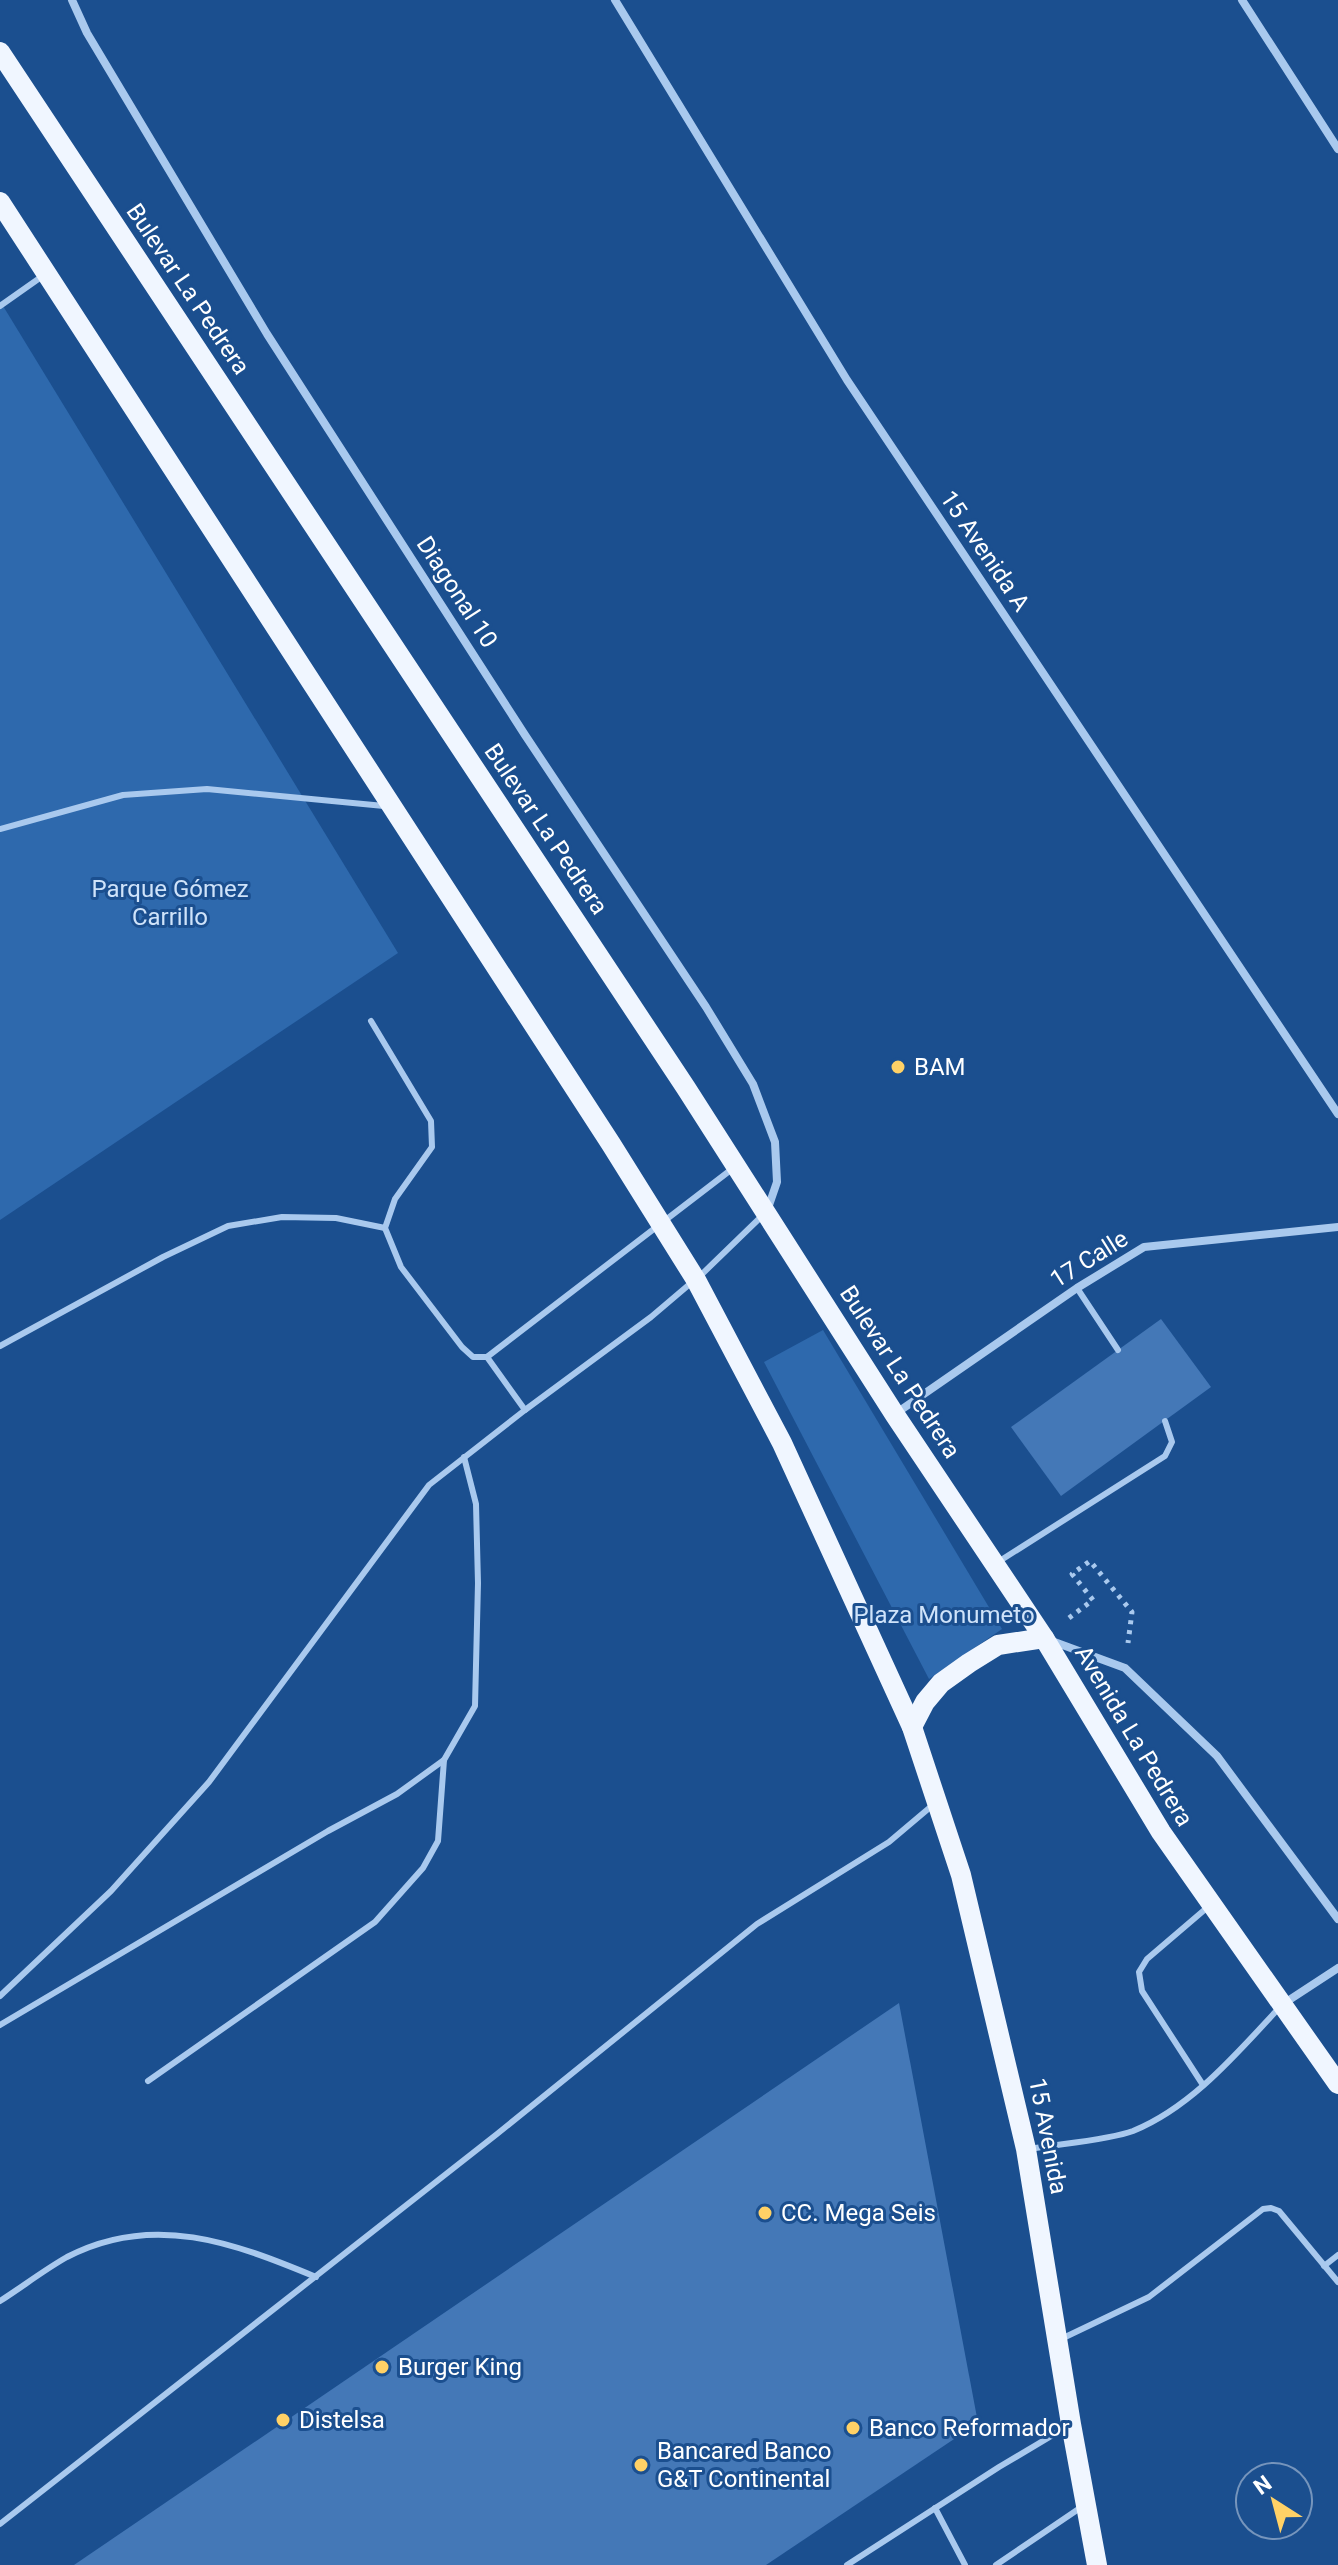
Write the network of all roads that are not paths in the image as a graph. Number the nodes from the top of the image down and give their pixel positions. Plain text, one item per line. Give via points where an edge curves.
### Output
1 (72, 0) edge
2 (615, 0) edge
3 (1242, 0) edge
4 (0, 52) edge
5 (1338, 149) edge
6 (0, 202) edge
7 (47, 273) junction
8 (0, 306) edge
9 (392, 806) junction
10 (0, 829) edge
11 (371, 1021) dead end
12 (1338, 1114) edge
13 (736, 1165) junction
14 (766, 1212) junction
15 (659, 1224) junction
16 (1338, 1227) edge
17 (385, 1228) junction
18 (696, 1280) junction
19 (1077, 1288) junction
20 (0, 1346) edge
21 (1118, 1350) dead end
22 (487, 1357) junction
23 (525, 1410) junction
24 (895, 1415) junction
25 (1165, 1421) dead end
26 (464, 1457) junction
27 (995, 1564) junction
28 (1044, 1638) junction
29 (912, 1727) junction
30 (444, 1760) junction
31 (936, 1802) junction
32 (1211, 1904) junction
33 (1338, 1919) edge
34 (1338, 1968) edge
35 (0, 1996) edge
36 (1283, 2005) junction
37 (0, 2025) edge
38 (148, 2081) dead end
39 (1338, 2084) edge
40 (1203, 2085) junction
41 (1026, 2149) junction
42 (1338, 2255) edge
43 (1324, 2266) junction
44 (316, 2277) junction
45 (1338, 2282) edge
46 (0, 2301) edge
47 (1057, 2340) junction
48 (1071, 2424) junction
49 (1086, 2504) junction
50 (935, 2508) junction
51 (0, 2524) edge
52 (847, 2565) edge
53 (965, 2565) edge
54 (996, 2565) edge
55 (1097, 2565) edge

1 - 14 street, Diagonal 10 via 267,334 753,1084 775,1142 777,1182
2 - 12 street, 15 Avenida A via 847,380
3 - 5 street
4 - 13 main road, Bulevar La Pedrera
6 - 7 main road
7 - 8 lane
7 - 9 main road
9 - 10 lane via 207,789 123,795
9 - 15 main road
11 - 17 lane via 431,1121 432,1147 395,1199
13 - 14 main road, Bulevar La Pedrera
13 - 15 lane
14 - 18 lane
14 - 24 main road, Bulevar La Pedrera
15 - 18 main road
15 - 22 lane
16 - 19 street, 17 Calle via 1144,1247
17 - 20 lane via 336,1218 282,1217 228,1226
17 - 22 lane via 401,1267 462,1347 473,1357
18 - 23 lane
18 - 29 main road via 782,1443
19 - 21 lane
19 - 24 street, 17 Calle
22 - 23 lane
23 - 26 lane
24 - 27 main road, Bulevar La Pedrera
25 - 27 lane via 1172,1442 1165,1456
26 - 30 lane via 476,1504 475,1706
26 - 35 lane via 429,1485 209,1782 111,1891
27 - 28 main road, Bulevar La Pedrera
28 - 29 main road via 998,1645 969,1663 941,1683
28 - 32 main road, Avenida La Pedrera via 1161,1832
28 - 33 street, Avenida La Pedrera via 1125,1668 1217,1756
29 - 31 main road, 15 Avenida
30 - 37 lane via 397,1794
30 - 38 lane via 438,1841 423,1868 375,1922
31 - 41 main road, 15 Avenida via 961,1875
31 - 44 lane via 889,1842 757,1924
32 - 36 main road, Avenida La Pedrera
32 - 40 lane via 1139,1972 1142,1991
34 - 36 street
36 - 39 main road, Avenida La Pedrera
36 - 40 lane
40 - 41 lane via 1132,2132
41 - 47 main road, 15 Avenida
42 - 43 lane
43 - 45 lane
43 - 47 lane via 1279,2211 1263,2209 1149,2297
44 - 46 lane via 249,2249 198,2237 152,2234 68,2257
44 - 51 lane
47 - 48 main road, 15 Avenida
48 - 49 main road, 15 Avenida
48 - 50 lane
49 - 54 lane
49 - 55 main road, 15 Avenida
50 - 52 lane
50 - 53 lane

